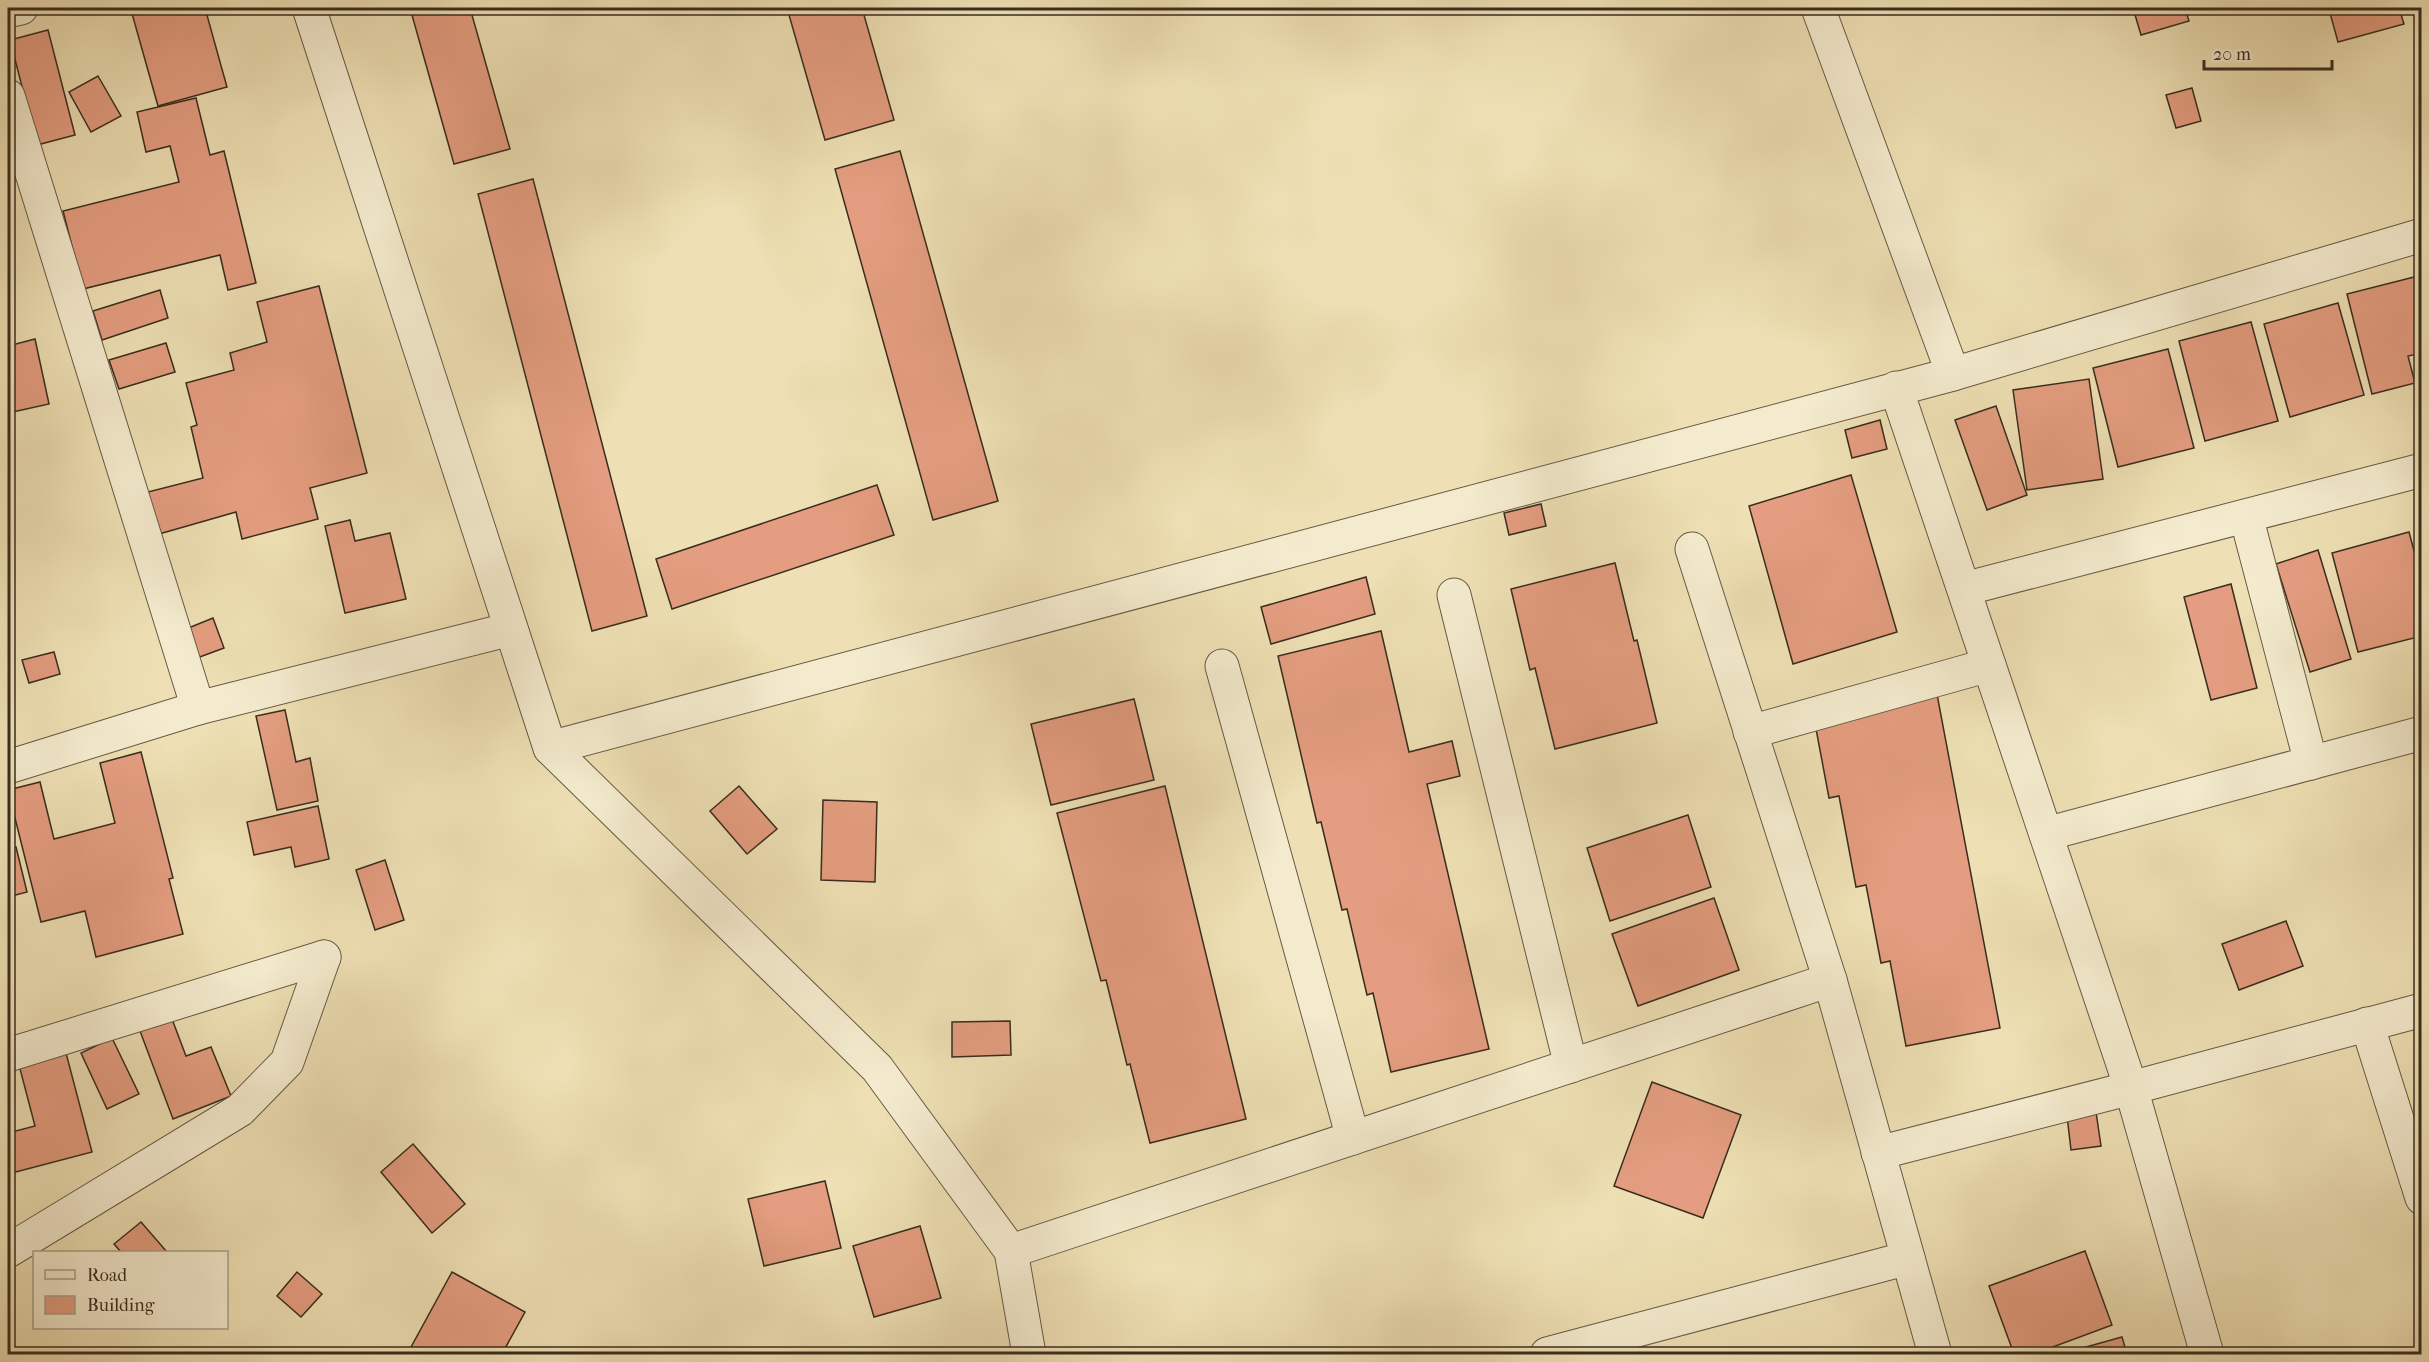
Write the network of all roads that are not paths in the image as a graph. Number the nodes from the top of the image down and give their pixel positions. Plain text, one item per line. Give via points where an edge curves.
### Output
1 (21, 8) edge
2 (309, 8) edge
3 (1818, 8) edge
4 (8, 11) edge
5 (8, 96) edge
6 (2421, 235) edge
7 (1953, 374) junction
8 (1896, 388) junction
9 (2421, 470) edge
10 (2246, 516) junction
11 (1692, 549) dead end
12 (1964, 589) junction
13 (1454, 595) dead end
14 (511, 629) junction
15 (1989, 665) junction
16 (1222, 666) dead end
17 (198, 708) junction
18 (1750, 732) junction
19 (2421, 733) edge
20 (550, 748) junction
21 (2311, 763) junction
22 (8, 767) edge
23 (2046, 834) junction
24 (1830, 980) junction
25 (2421, 1010) edge
26 (2367, 1024) junction
27 (8, 1055) edge
28 (1571, 1066) junction
29 (2131, 1088) junction
30 (1353, 1138) junction
31 (1878, 1153) junction
32 (2421, 1198) edge
33 (8, 1251) edge
34 (1011, 1251) junction
35 (1908, 1258) junction
36 (1029, 1354) edge
37 (1547, 1354) edge
38 (1935, 1354) edge
39 (2206, 1354) edge

1 - 4 street
2 - 14 street
3 - 7 street
5 - 17 street
6 - 7 street
7 - 8 street
8 - 12 street
8 - 20 street
9 - 10 street
10 - 12 street
10 - 21 street
11 - 18 street
12 - 15 street
13 - 28 street
14 - 17 street
14 - 20 street
15 - 18 street
15 - 23 street
16 - 30 street
17 - 22 street
18 - 24 street
19 - 21 street
20 - 34 street via 877,1068
21 - 23 street
23 - 29 street
24 - 28 street
24 - 31 street
25 - 26 street
26 - 29 street
26 - 32 street
27 - 33 street via 324,957 287,1062 240,1110
28 - 30 street
29 - 31 street
29 - 39 street
30 - 34 street
31 - 35 street
34 - 36 street
35 - 37 street
35 - 38 street

